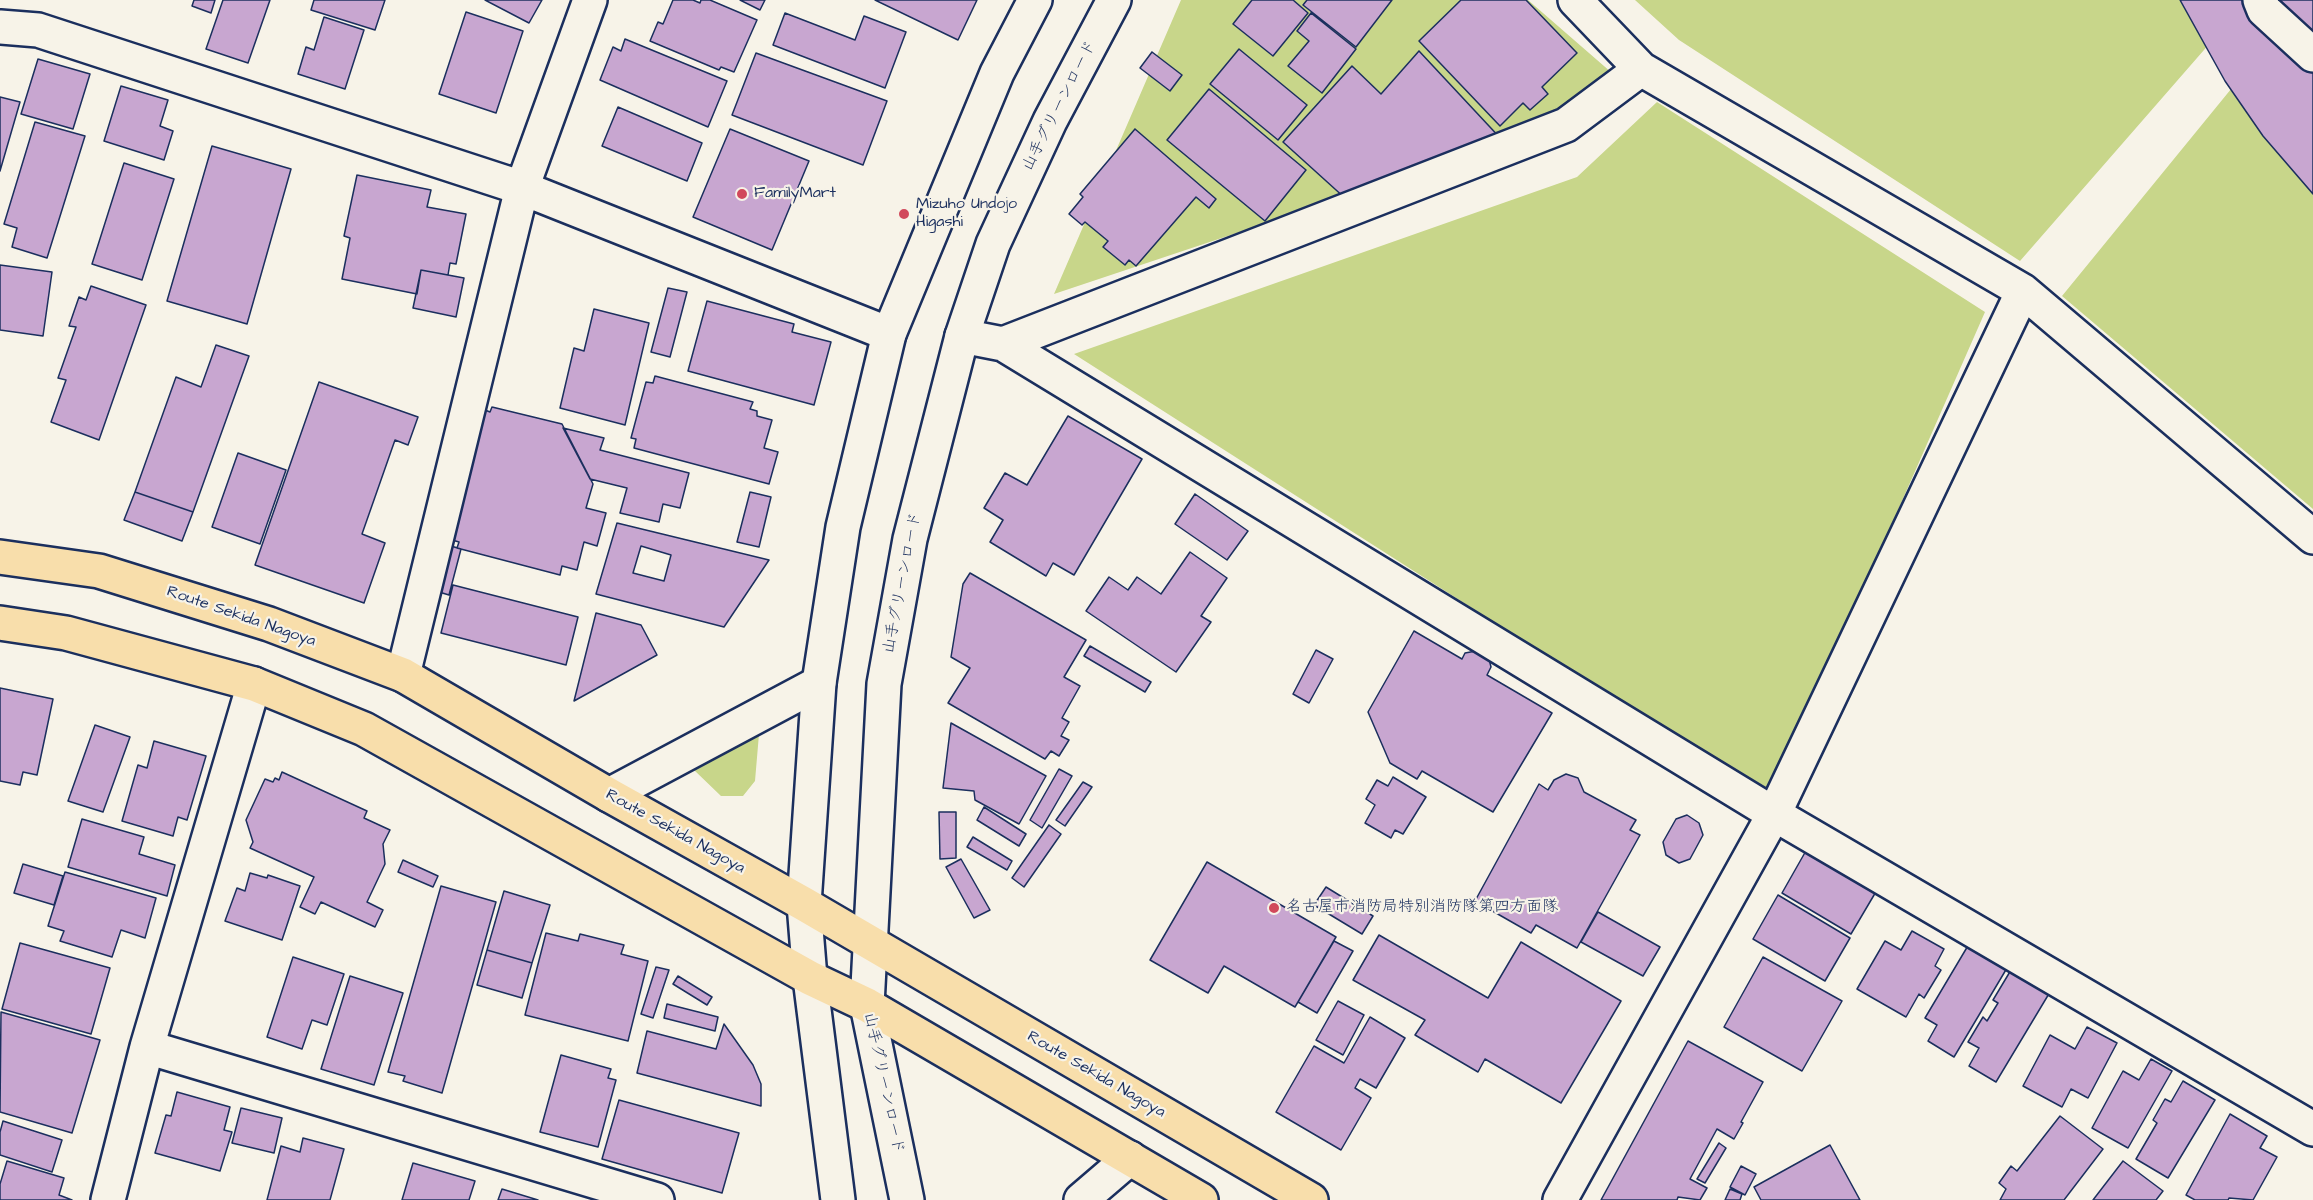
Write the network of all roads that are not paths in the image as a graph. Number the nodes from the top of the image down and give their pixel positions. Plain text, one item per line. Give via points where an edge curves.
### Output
1 (590, 0) edge
2 (1035, 0) edge
3 (1114, 0) edge
4 (1575, 0) edge
5 (2260, 0) edge
6 (0, 27) edge
7 (2313, 55) edge
8 (1641, 69) junction
9 (522, 188) junction
10 (2023, 291) junction
11 (889, 334) junction
12 (962, 336) junction
13 (1003, 344) junction
14 (2313, 537) edge
15 (0, 557) edge
16 (0, 623) edge
17 (402, 675) junction
18 (819, 683) junction
19 (254, 684) junction
20 (609, 795) junction
21 (1774, 814) junction
22 (804, 904) junction
23 (872, 944) junction
24 (810, 978) junction
25 (867, 1005) junction
26 (147, 1047) junction
27 (2313, 1129) edge
28 (1130, 1158) junction
29 (108, 1200) edge
30 (657, 1200) edge
31 (835, 1200) edge
32 (907, 1200) edge
33 (1081, 1200) edge
34 (1201, 1200) edge
35 (1311, 1200) edge
36 (1560, 1200) edge

1 - 9 street
2 - 11 street via 997,73
3 - 12 street, 山手グリーンロード via 1050,121 993,244
4 - 8 street
5 - 7 street via 2264,10
6 - 9 street via 38,30
8 - 10 street
8 - 13 street via 1566,125
9 - 11 street
9 - 17 street
10 - 14 street
10 - 21 street
11 - 18 street via 843,527
12 - 13 street
12 - 23 street, 山手グリーンロード via 910,539 884,684
13 - 21 street
15 - 17 main road, Route Sekida Nagoya via 99,571 269,624
16 - 19 main road via 66,633
17 - 20 main road, Route Sekida Nagoya
18 - 20 street
18 - 22 street
19 - 24 main road via 364,729
19 - 26 street
20 - 22 main road, Route Sekida Nagoya
21 - 27 street
21 - 36 street
22 - 23 main road, Route Sekida Nagoya
22 - 24 street
23 - 25 street, 山手グリーンロード
23 - 35 main road, Route Sekida Nagoya
24 - 25 main road
24 - 31 street
25 - 28 main road
25 - 32 street, 山手グリーンロード
26 - 29 street
26 - 30 street
28 - 33 street
28 - 34 main road

